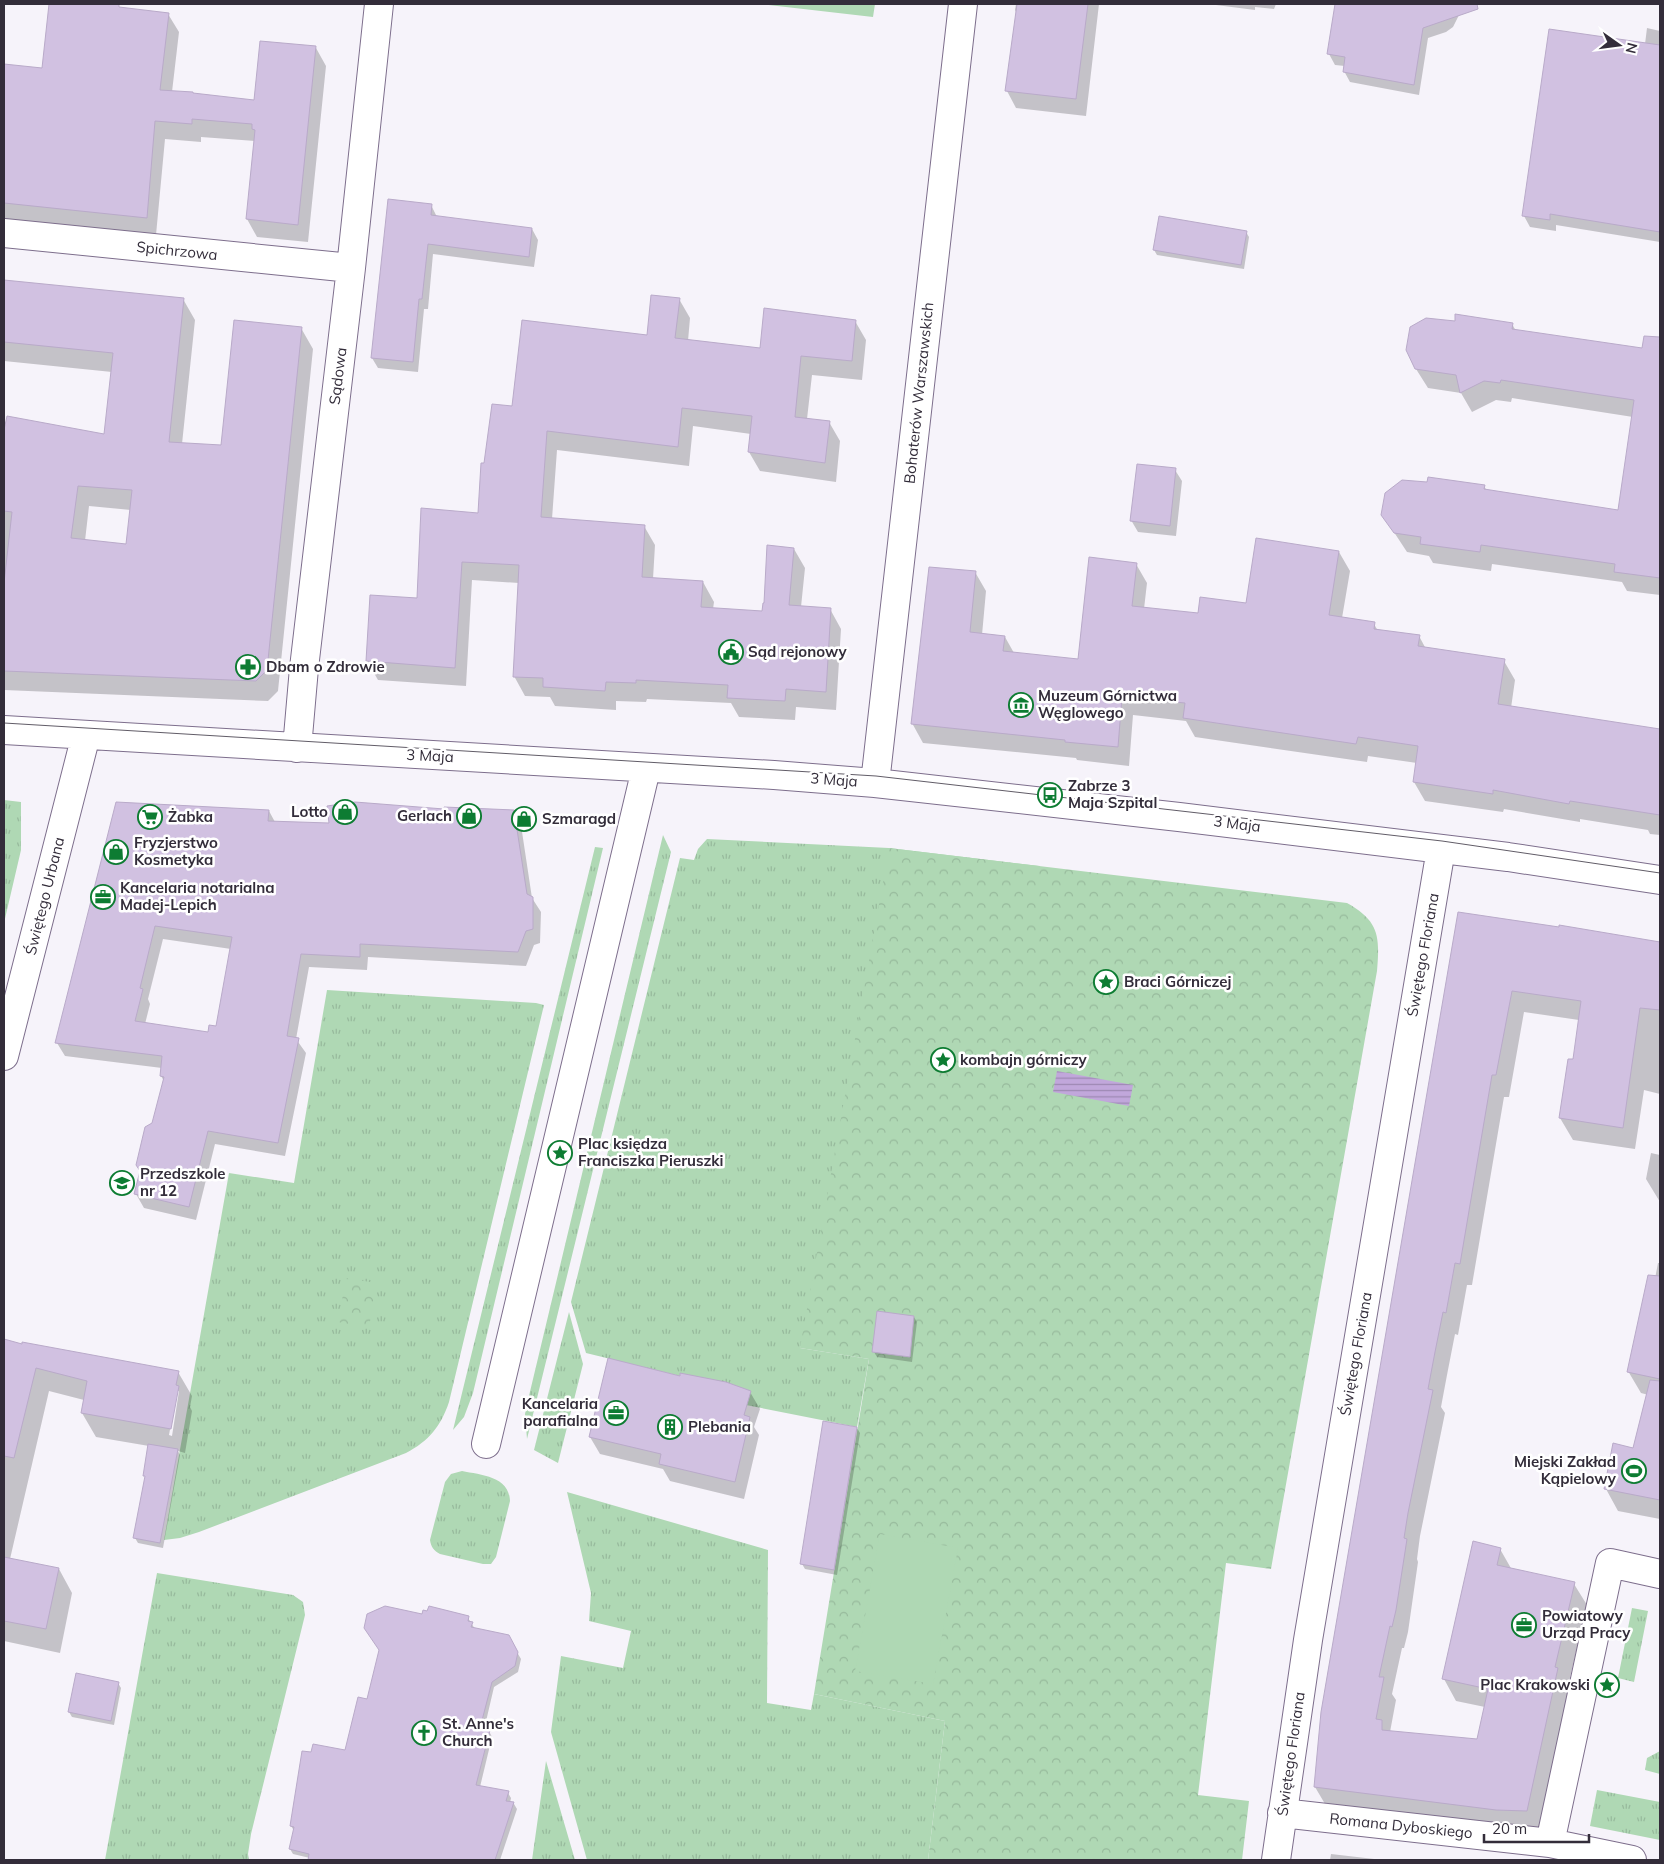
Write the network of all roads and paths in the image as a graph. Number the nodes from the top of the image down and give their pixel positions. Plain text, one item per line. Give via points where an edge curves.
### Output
1 (379, 4) edge
2 (963, 4) edge
3 (4, 233) edge
4 (351, 268) junction
5 (4, 730) edge
6 (86, 735) junction
7 (297, 748) junction
8 (646, 769) junction
9 (875, 783) junction
10 (1441, 849) junction
11 (1660, 880) edge
12 (4, 1056) edge
13 (486, 1444) dead end
14 (1660, 1574) edge
15 (1282, 1813) junction
16 (1550, 1843) junction
17 (1276, 1860) edge
18 (1632, 1860) edge

1 - 4 street, Sądowa
2 - 9 street, Bohaterów Warszawskich
3 - 4 street, Spichrzowa
4 - 7 street, Sądowa
5 - 6 street, 3 Maja
6 - 7 street, 3 Maja
6 - 12 street, Świętego Urbana
7 - 8 street, 3 Maja
8 - 9 street, 3 Maja
8 - 13 street
9 - 10 street, 3 Maja
10 - 11 street, 3 Maja
10 - 15 street, Świętego Floriana
14 - 16 street via 1610,1563
15 - 16 street, Romana Dyboskiego
15 - 17 street, Świętego Floriana
16 - 18 street

